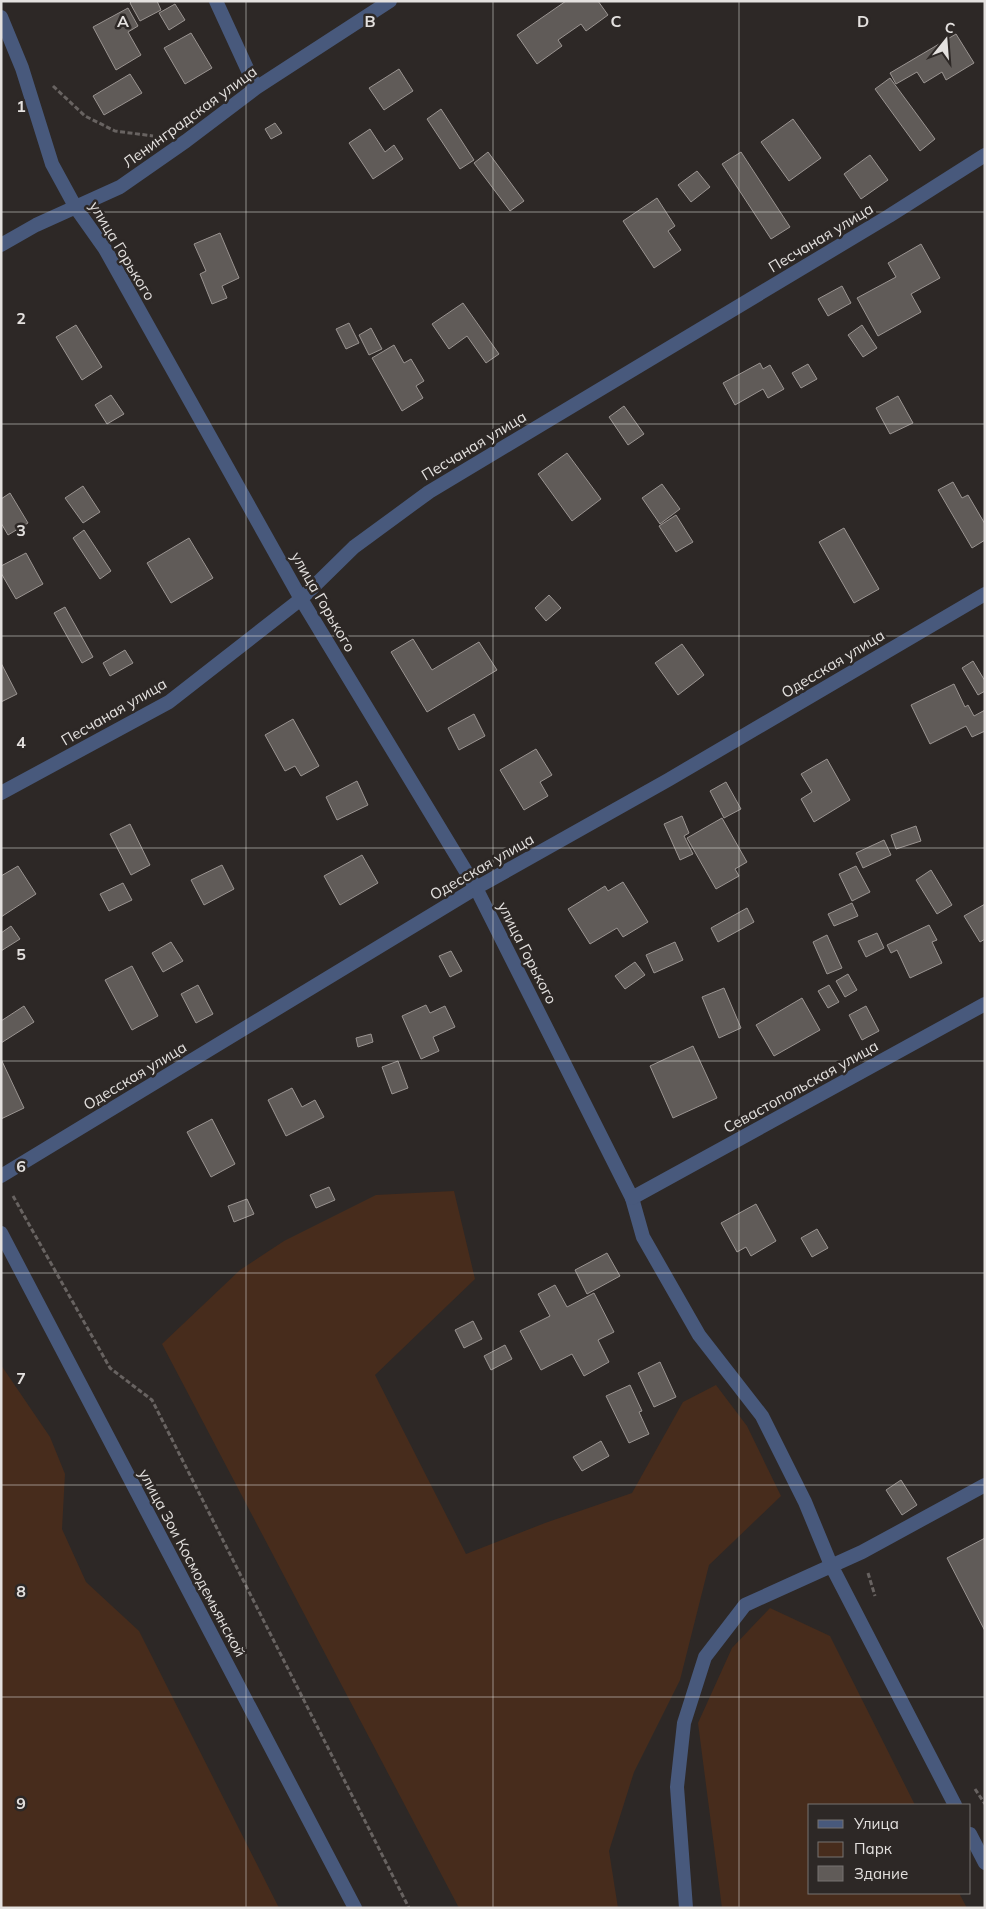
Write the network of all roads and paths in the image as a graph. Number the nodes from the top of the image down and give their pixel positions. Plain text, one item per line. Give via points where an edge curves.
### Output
1 (216, 1) edge
2 (390, 1) edge
3 (1, 17) edge
4 (22, 68) junction
5 (256, 88) junction
6 (186, 141) junction
7 (985, 155) edge
8 (76, 208) junction
9 (1, 246) edge
10 (985, 594) edge
11 (301, 599) junction
12 (1, 793) edge
13 (476, 888) junction
14 (985, 1004) edge
15 (1, 1176) edge
16 (11, 1193) dead end
17 (632, 1198) junction
18 (1, 1233) edge
19 (985, 1485) edge
20 (831, 1565) junction
21 (954, 1804) edge
22 (971, 1836) edge
23 (985, 1863) edge
24 (355, 1908) edge
25 (409, 1908) edge
26 (686, 1908) edge

1 - 5 street
2 - 5 street, Ленинградская улица
3 - 4 street, улица Горького
4 - 6 path via 51,84 85,116 116,131
4 - 8 street, улица Горького via 52,164
5 - 6 street, Ленинградская улица
6 - 8 street, Ленинградская улица via 120,188
7 - 11 street, Песчаная улица via 429,492 354,547
8 - 9 street, Ленинградская улица via 36,225
8 - 11 street, улица Горького via 105,248
10 - 13 street, Одесская улица via 668,780
11 - 12 street, Песчаная улица via 169,702
11 - 13 street, улица Горького
13 - 15 street, Одесская улица
13 - 17 street, улица Горького
14 - 17 street, Севастопольская улица
16 - 25 path via 110,1368 152,1400
17 - 20 street, улица Горького via 644,1238 699,1335 762,1416 805,1502
18 - 24 street, улица Зои Космодемьянской
19 - 20 street via 862,1552
20 - 21 street, улица Горького
20 - 26 street via 745,1605 704,1657 684,1723 677,1786
22 - 23 street

